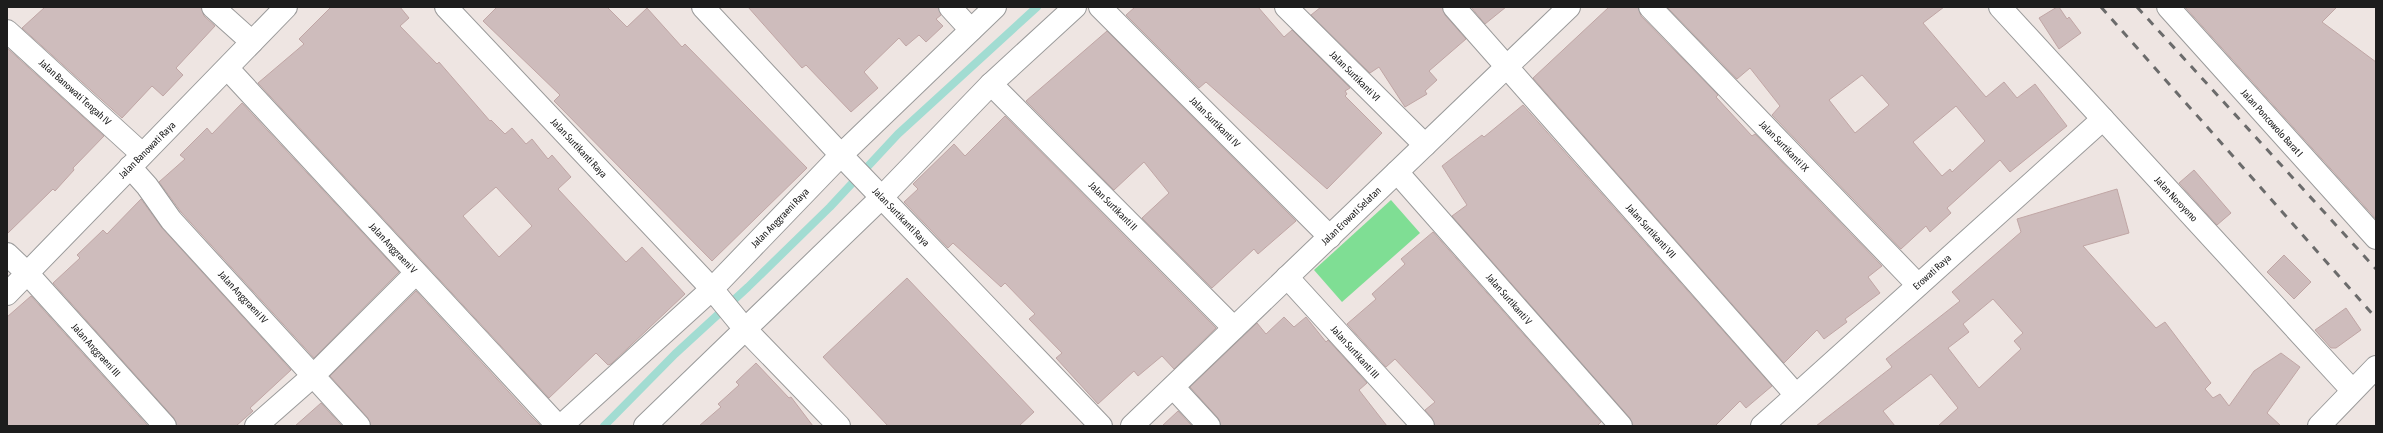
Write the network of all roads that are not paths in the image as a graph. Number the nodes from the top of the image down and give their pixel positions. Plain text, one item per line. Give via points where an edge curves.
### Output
1 (213, 7) edge
2 (286, 7) edge
3 (446, 7) edge
4 (703, 7) edge
5 (950, 7) edge
6 (995, 7) edge
7 (1075, 7) edge
8 (1100, 7) edge
9 (1286, 7) edge
10 (1454, 7) edge
11 (1569, 7) edge
12 (1650, 7) edge
13 (2000, 7) edge
14 (2168, 7) edge
15 (971, 30) junction
16 (7, 32) edge
17 (252, 42) junction
18 (1506, 68) junction
19 (228, 69) junction
20 (991, 84) junction
21 (2103, 118) junction
22 (1425, 145) junction
23 (844, 158) junction
24 (136, 160) junction
25 (1397, 172) junction
26 (878, 193) junction
27 (1330, 237) junction
28 (2376, 238) edge
29 (7, 254) edge
30 (416, 273) junction
31 (28, 274) junction
32 (1287, 277) junction
33 (1918, 285) junction
34 (715, 293) junction
35 (7, 294) edge
36 (742, 325) junction
37 (1234, 328) junction
38 (2376, 367) edge
39 (314, 375) junction
40 (1173, 387) junction
41 (2352, 390) junction
42 (1796, 395) junction
43 (165, 426) edge
44 (256, 426) edge
45 (359, 426) edge
46 (558, 426) edge
47 (561, 426) edge
48 (645, 426) edge
49 (839, 426) edge
50 (1101, 426) edge
51 (1132, 426) edge
52 (1209, 426) edge
53 (1423, 426) edge
54 (1621, 426) edge
55 (1762, 426) edge
56 (2319, 426) edge

1 - 17 street
2 - 17 street, Jalan Banowati Raya
3 - 34 street, Jalan Surtikanti Raya
4 - 23 street, Jalan Surtikanti Raya
5 - 15 street
6 - 15 street, Jalan Anggraeni Raya
7 - 20 street
8 - 27 street, Jalan Surtikanti IV
9 - 22 street, Jalan Surtikanti VI
10 - 18 street, Jalan Surtikanti VII
11 - 18 street, Jalan Erowati Selatan
12 - 33 street, Jalan Surtikanti IX
13 - 21 street, Jalan Noroyono
14 - 28 street, Jalan Poncowolo Barat I
15 - 23 street, Jalan Anggraeni Raya
16 - 24 street, Jalan Banowati Tengah IV
17 - 19 street, Jalan Banowati Raya
18 - 22 street, Jalan Erowati Selatan
18 - 42 street, Jalan Surtikanti VII
19 - 24 street, Jalan Banowati Raya
19 - 30 street, Jalan Anggraeni V
20 - 26 street
20 - 37 street, Jalan Surtikanti II
21 - 33 street, Erowati Raya
21 - 41 street, Jalan Noroyono
22 - 25 street, Jalan Erowati Selatan
23 - 26 street, Jalan Surtikanti Raya
23 - 34 street, Jalan Anggraeni Raya
24 - 31 street, Jalan Banowati Raya
24 - 39 street, Jalan Anggraeni IV via 147,186 171,220
25 - 27 street, Jalan Erowati Selatan
25 - 54 street, Jalan Surtikanti V
26 - 36 street
26 - 50 street, Jalan Surtikanti Raya
27 - 32 street, Jalan Erowati Selatan
29 - 31 street, Jalan Anggraeni III
30 - 39 street
30 - 46 street, Jalan Anggraeni V
31 - 35 street, Jalan Banowati Raya
31 - 43 street, Jalan Anggraeni III
32 - 37 street, Jalan Erowati Selatan
32 - 53 street, Jalan Surtikanti III
33 - 42 street, Erowati Raya
34 - 36 street, Jalan Surtikanti Raya
34 - 47 street, Jalan Anggraeni Raya
36 - 48 street
36 - 49 street
37 - 40 street, Jalan Erowati Selatan
38 - 41 street
39 - 44 street
39 - 45 street, Jalan Anggraeni IV
40 - 51 street, Jalan Erowati Selatan
40 - 52 street
41 - 56 street
42 - 55 street, Erowati Raya

